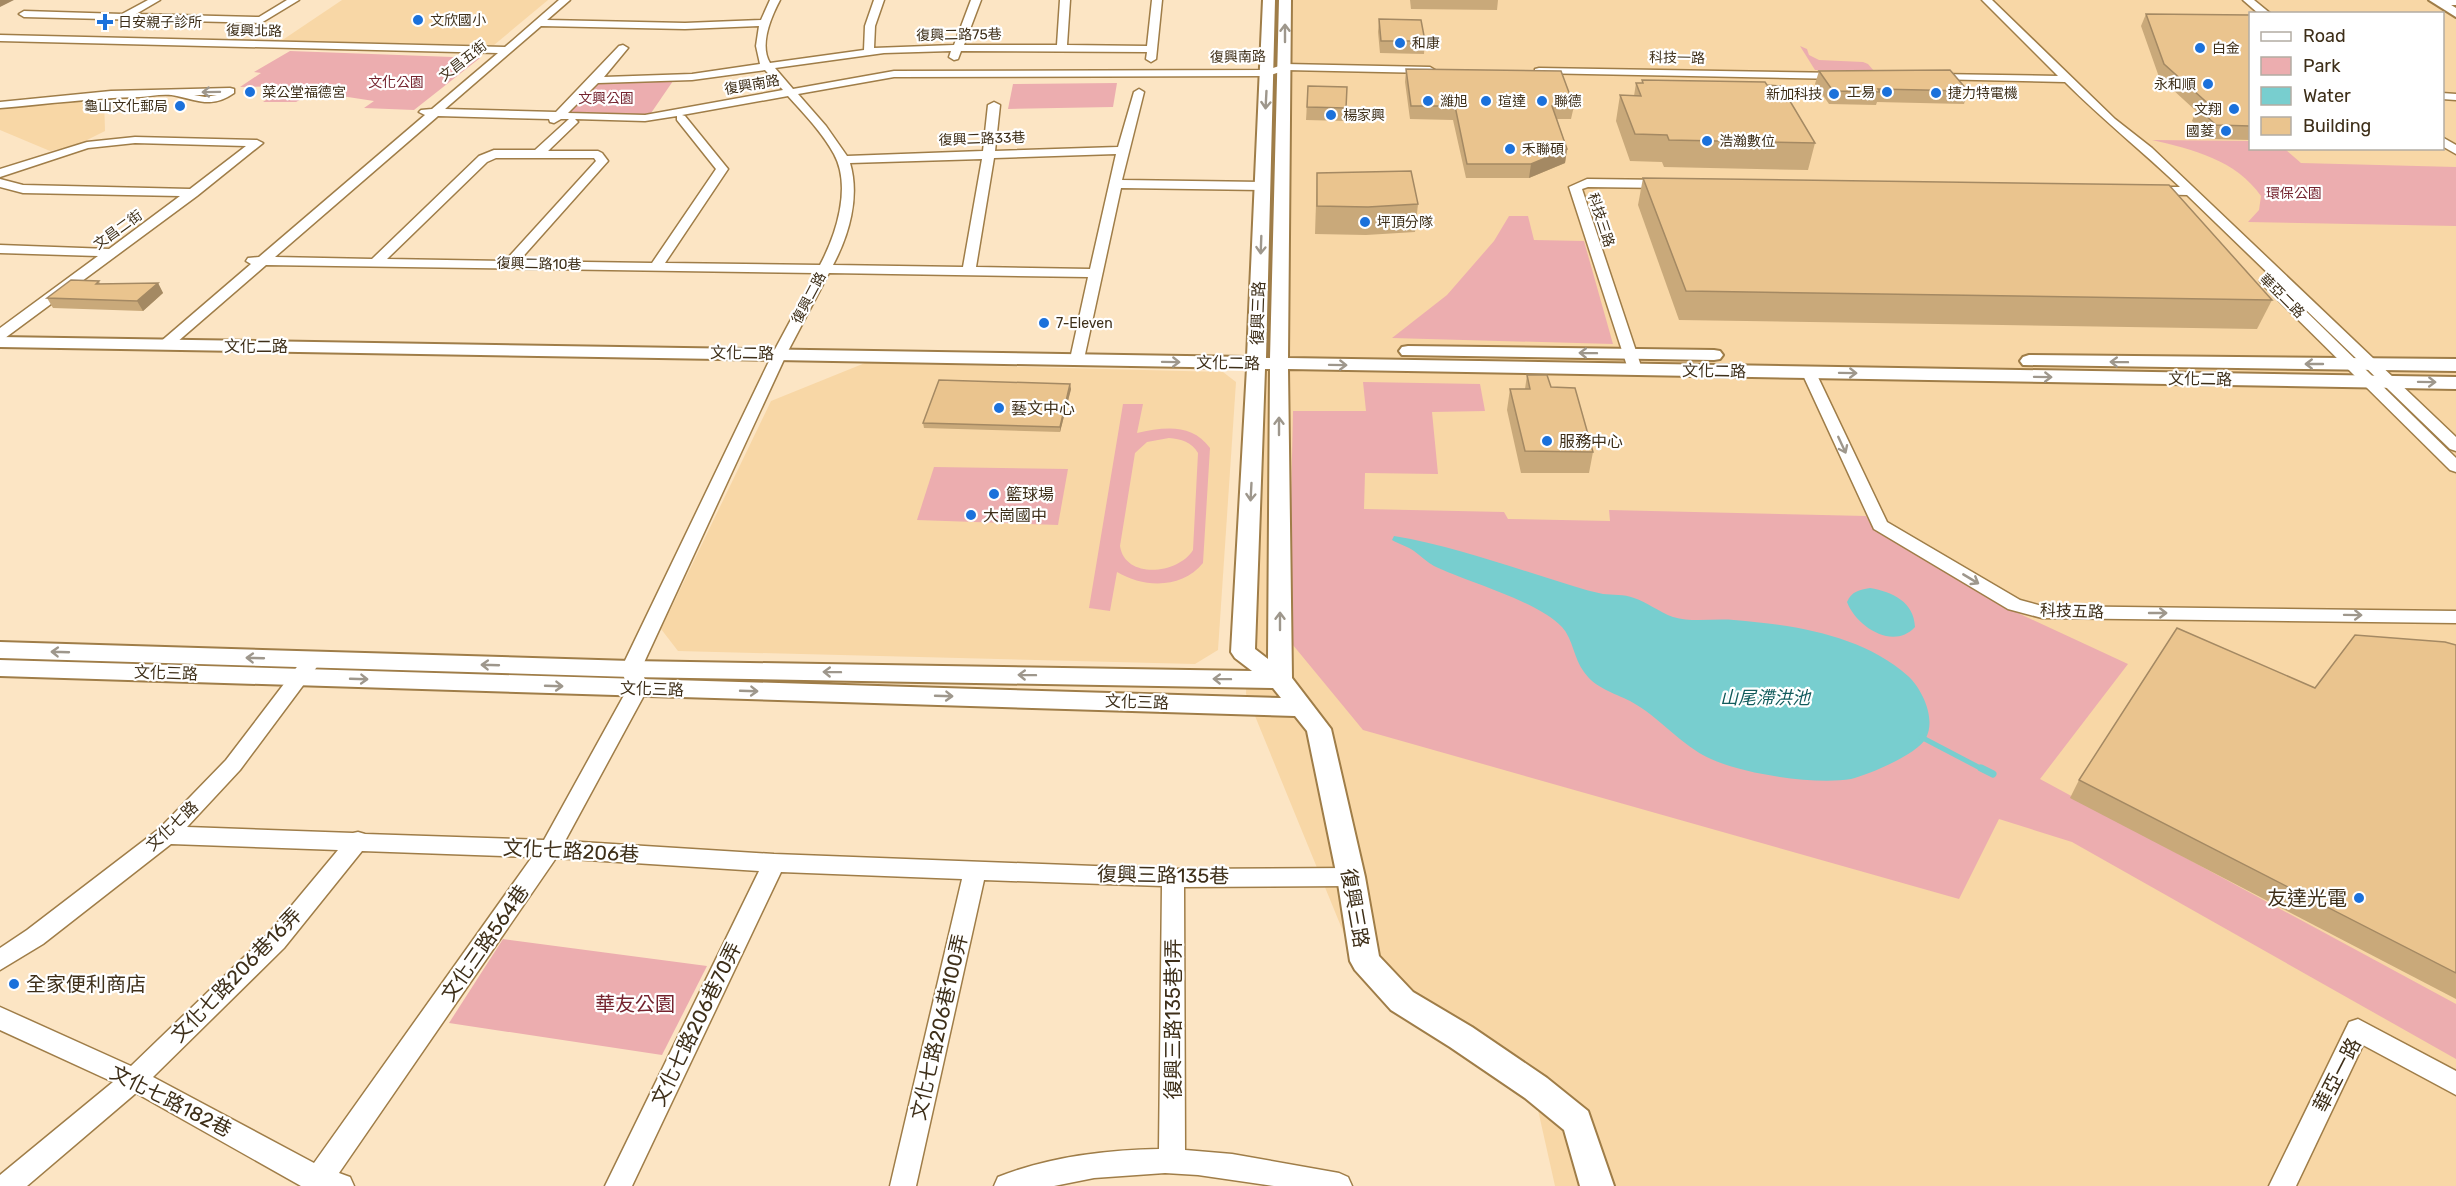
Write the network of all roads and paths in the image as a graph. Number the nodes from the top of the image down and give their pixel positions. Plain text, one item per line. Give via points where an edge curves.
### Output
1 (155, 0) edge
2 (294, 0) edge
3 (566, 0) edge
4 (775, 0) edge
5 (879, 0) edge
6 (976, 0) edge
7 (1065, 0) edge
8 (1158, 0) edge
9 (1269, 0) edge
10 (1285, 0) edge
11 (1987, 0) edge
12 (2247, 0) edge
13 (2438, 2) edge
14 (2456, 2) edge
15 (44, 5) dead end
16 (2263, 12) edge
17 (2456, 13) edge
18 (123, 17) junction
19 (540, 23) junction
20 (765, 23) junction
21 (0, 40) edge
22 (76, 42) junction
23 (623, 48) dead end
24 (958, 48) junction
25 (1062, 48) junction
26 (1152, 49) junction
27 (869, 52) junction
28 (500, 53) junction
29 (1285, 67) junction
30 (768, 68) junction
31 (1446, 70) edge
32 (1527, 71) edge
33 (948, 74) junction
34 (1150, 76) junction
35 (1268, 76) junction
36 (1847, 76) edge
37 (1918, 77) edge
38 (2068, 79) junction
39 (595, 80) junction
40 (833, 88) junction
41 (1139, 92) dead end
42 (178, 93) dead end
43 (792, 95) junction
44 (0, 105) edge
45 (994, 105) dead end
46 (424, 115) junction
47 (556, 118) junction
48 (681, 118) junction
49 (572, 122) junction
50 (1265, 133) junction
51 (1284, 134) junction
52 (1123, 150) junction
53 (538, 154) junction
54 (989, 154) junction
55 (843, 160) junction
56 (0, 173) edge
57 (0, 183) edge
58 (1116, 184) junction
59 (1682, 184) edge
60 (1262, 186) junction
61 (2141, 191) edge
62 (2183, 191) junction
63 (193, 193) junction
64 (0, 249) edge
65 (113, 252) junction
66 (258, 261) junction
67 (376, 262) junction
68 (509, 264) junction
69 (656, 266) junction
70 (825, 271) junction
71 (969, 272) junction
72 (1097, 273) junction
73 (2, 334) edge
74 (165, 339) junction
75 (783, 348) junction
76 (1079, 353) junction
77 (1268, 357) junction
78 (1632, 361) junction
79 (2350, 364) junction
80 (2456, 365) edge
81 (1809, 373) junction
82 (2369, 373) junction
83 (2389, 382) junction
84 (2456, 383) edge
85 (2456, 446) edge
86 (2456, 467) edge
87 (2456, 617) edge
88 (0, 650) edge
89 (0, 668) edge
90 (307, 669) junction
91 (634, 679) junction
92 (1280, 680) junction
93 (1303, 707) junction
94 (167, 834) junction
95 (358, 840) junction
96 (550, 849) junction
97 (774, 863) junction
98 (975, 868) junction
99 (1351, 877) junction
100 (1173, 878) junction
101 (0, 960) edge
102 (0, 1018) edge
103 (134, 1078) junction
104 (2456, 1084) edge
105 (1172, 1160) junction
106 (324, 1184) edge
107 (7, 1186) edge
108 (618, 1186) edge
109 (903, 1186) edge
110 (1007, 1186) edge
111 (1339, 1186) edge
112 (1597, 1186) edge
113 (2282, 1186) edge

1 - 18 street
2 - 18 street via 261,20
3 - 19 street, 文昌五街
4 - 20 street
5 - 27 street via 870,26
6 - 24 street
7 - 25 street
8 - 26 street
9 - 35 street, 復興三路
29 -> 10 street, 復興三路
11 - 38 street, 華亞二路
12 - 16 street
13 - 14 street
13 - 17 street
15 - 18 street via 24,14
18 - 22 street
19 - 20 street
19 - 28 street, 文昌五街
20 - 30 street via 761,54
21 - 22 street, 復興北路
22 - 28 street, 復興北路
23 - 39 street
24 - 25 street, 復興二路75巷
24 - 27 street, 復興二路75巷
24 - 33 street
25 - 26 street, 復興二路75巷
26 - 34 street
27 - 30 street, 復興二路75巷
28 - 46 street, 文昌五街
29 - 31 street
29 - 35 street, 復興南路
29 - 51 street, 復興三路
30 - 39 street, 復興二路75巷 via 692,77
30 - 43 street, 復興二路
32 - 36 street, 科技一路
33 - 34 street, 復興南路
33 - 40 street, 復興南路 via 894,74
34 - 35 street, 復興南路
34 - 40 street, 復興南路 via 897,78
35 -> 50 street, 復興三路
37 - 38 street
38 - 62 street, 華亞二路 via 2134,149
39 - 47 street
40 - 43 street, 復興南路
41 - 52 street
42 - 44 street via 72,96
43 - 47 street, 復興南路 via 645,118
43 - 48 street, 復興南路
43 - 55 street, 復興二路 via 832,141
45 - 54 street
46 - 47 street, 復興南路
46 - 66 street, 文昌五街
47 - 49 street, 復興南路
48 - 49 street, 復興南路 via 644,124
48 - 69 street via 722,169
49 - 53 street
50 - 51 street
50 - 60 street, 復興三路
51 - 77 street, 復興三路
52 - 54 street, 復興二路33巷
52 - 58 street
53 - 67 street via 494,154 483,159
53 - 68 street via 598,155 602,161
54 - 55 street, 復興二路33巷
54 - 71 street
55 - 70 street, 復興二路 via 846,215
56 - 63 street, 文昌二街 via 87,145 135,140 257,142
57 - 63 street via 23,189
58 - 60 street
58 - 72 street
59 - 78 street, 科技三路 via 1587,183 1575,187
60 -> 77 street, 復興三路
61 - 62 street
62 - 79 street, 華亞二路
62 - 82 street, 華亞二路
63 - 65 street, 文昌二街
64 - 65 street
65 - 73 street, 文昌二街
66 - 67 street, 復興二路10巷
66 - 74 street, 文昌五街
67 - 68 street, 復興二路10巷
68 - 69 street, 復興二路10巷
69 - 70 street, 復興二路10巷
70 - 71 street, 復興二路10巷
70 - 75 street, 復興二路
71 - 72 street, 復興二路10巷
72 - 76 street
73 - 74 street, 文化二路
74 - 75 street, 文化二路
75 - 76 street, 文化二路
75 - 91 street, 復興二路
76 - 77 street, 文化二路
77 - 78 street, 文化二路
92 -> 77 street, 復興三路
77 -> 92 street, 復興三路 via 1243,652
79 -> 78 street, 文化二路
78 - 81 street, 文化二路
79 - 82 street, 文化二路
80 - 82 street, 文化二路
81 -> 82 street, 文化二路
81 -> 87 street, 科技五路 via 1880,525 2014,605 2042,612
82 - 83 street, 文化二路
82 - 86 street, 華亞二路
83 -> 84 street, 文化二路
83 - 85 street
90 -> 88 street, 文化三路
89 - 90 street, 文化三路
90 - 91 street, 文化三路
90 - 94 street, 文化七路 via 233,765
92 -> 91 street, 文化三路
91 -> 93 street, 文化三路
91 - 96 street, 文化三路564巷
92 - 93 street, 復興三路
93 - 99 street, 復興三路 via 1319,729
94 - 95 street, 文化七路206巷
94 - 101 street, 文化七路
95 - 96 street, 文化七路206巷
95 - 103 street, 文化七路206巷16弄 via 276,940
96 - 97 street, 文化七路206巷
96 - 106 street, 文化三路564巷
97 - 98 street, 文化七路206巷
97 - 108 street, 文化七路206巷70弄
98 - 100 street, 復興三路135巷
98 - 109 street, 文化七路206巷100弄
99 - 100 street, 復興三路135巷
99 - 112 street, 復興三路 via 1365,961 1402,1001 1536,1088 1577,1121
100 - 105 street, 復興三路135巷1弄
102 - 103 street, 文化七路182巷
103 - 106 street, 文化七路182巷
103 - 107 street, 文化七路206巷16弄
104 - 113 street, 華亞一路 via 2358,1030
105 - 110 street via 1092,1165
105 - 111 street via 1232,1166

